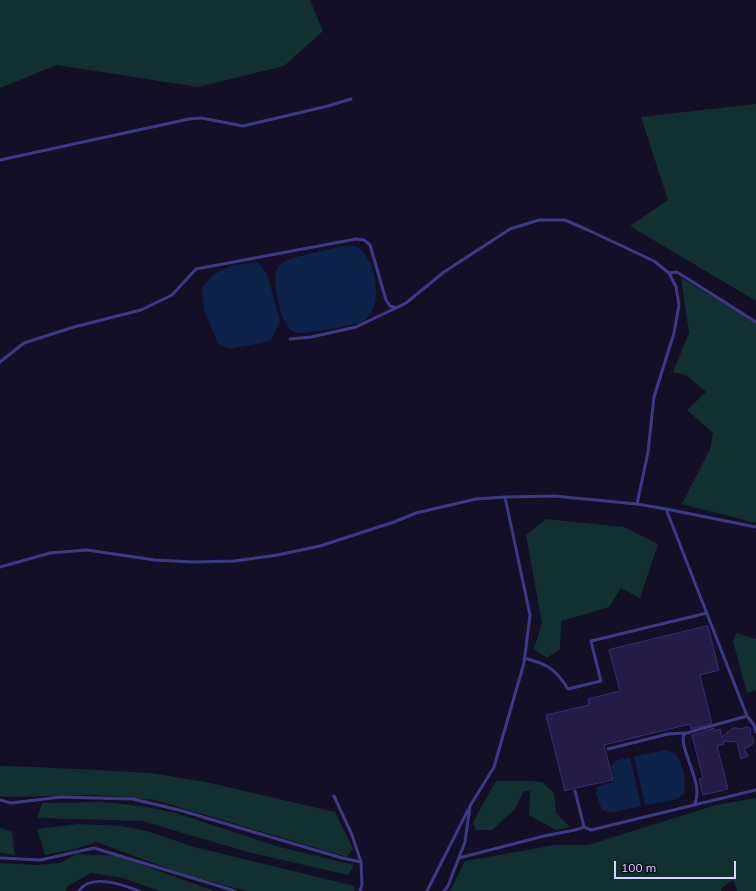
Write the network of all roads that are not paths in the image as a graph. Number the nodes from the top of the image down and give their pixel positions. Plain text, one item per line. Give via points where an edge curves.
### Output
1 (351, 99) dead end
2 (0, 160) edge
3 (669, 273) junction
4 (396, 308) junction
5 (756, 322) edge
6 (290, 339) dead end
7 (0, 362) edge
8 (505, 497) junction
9 (637, 504) junction
10 (666, 509) junction
11 (756, 527) edge
12 (0, 567) edge
13 (707, 613) junction
14 (524, 658) junction
15 (747, 716) junction
16 (756, 732) edge
17 (685, 733) junction
18 (608, 749) dead end
19 (756, 790) edge
20 (576, 791) dead end
21 (334, 796) dead end
22 (0, 800) edge
23 (470, 806) junction
24 (694, 806) junction
25 (584, 827) junction
26 (0, 858) edge
27 (459, 858) junction
28 (361, 862) junction
29 (79, 891) edge
30 (139, 891) edge
31 (234, 891) edge
32 (360, 891) edge
33 (427, 891) edge
34 (444, 891) edge

1 - 2 lane via 243,126 201,118 189,119
3 - 4 lane via 654,261 565,220 538,220 510,229 444,272
3 - 5 lane via 677,272
3 - 9 lane via 676,287 679,306 674,333 654,397 648,452
4 - 6 lane via 356,327
4 - 7 lane via 390,306 386,300 370,245 356,238 196,269 172,295 141,310 24,342
8 - 9 lane via 554,496
8 - 12 lane via 476,499 416,513 320,546 235,561 155,560 87,550 50,553
8 - 14 lane via 530,615
9 - 10 lane
10 - 11 lane
10 - 13 lane
13 - 14 lane via 591,641 601,681 568,689 560,676 543,663
13 - 15 lane
14 - 23 lane via 494,767
15 - 16 lane
15 - 17 lane
17 - 18 lane via 668,734
17 - 24 lane via 684,743 698,796
19 - 24 lane
20 - 25 lane
21 - 28 lane
22 - 28 lane via 11,803 61,797 133,799
23 - 27 lane via 465,842
23 - 33 lane
24 - 25 lane via 591,830
25 - 27 lane
26 - 31 lane via 40,860 94,848
27 - 34 lane
28 - 32 lane
29 - 30 lane via 90,882 105,881

